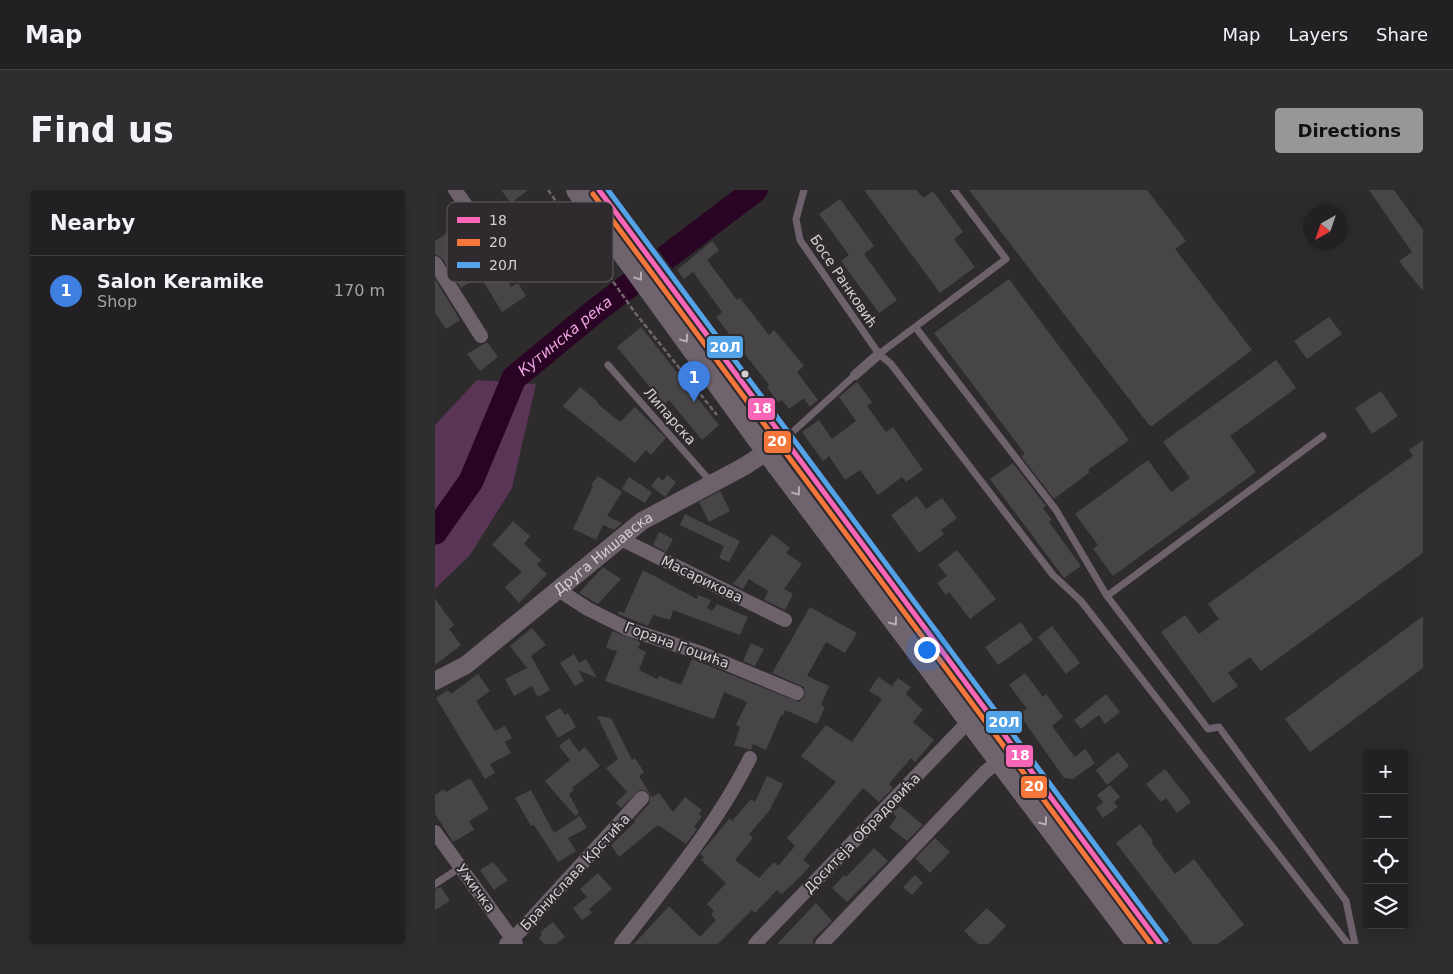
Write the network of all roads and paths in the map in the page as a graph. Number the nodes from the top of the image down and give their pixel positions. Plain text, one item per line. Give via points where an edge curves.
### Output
1 (455, 190) edge
2 (548, 190) edge
3 (576, 190) edge
4 (599, 190) edge
5 (804, 190) edge
6 (954, 190) edge
7 (464, 202) edge
8 (556, 202) edge
9 (587, 202) edge
10 (605, 202) edge
11 (613, 216) edge
12 (613, 230) edge
13 (630, 248) junction
14 (435, 263) edge
15 (613, 282) edge
16 (663, 294) junction
17 (636, 314) dead end
18 (915, 328) junction
19 (481, 336) dead end
20 (879, 354) junction
21 (608, 365) dead end
22 (855, 374) joint
23 (1323, 436) dead end
24 (784, 440) junction
25 (767, 453) junction
26 (712, 484) junction
27 (619, 538) junction
28 (560, 591) junction
29 (1107, 596) junction
30 (785, 620) dead end
31 (435, 681) edge
32 (797, 692) dead end
33 (969, 721) junction
34 (749, 758) dead end
35 (999, 761) junction
36 (642, 798) dead end
37 (435, 832) edge
38 (461, 867) junction
39 (435, 884) edge
40 (512, 942) edge
41 (621, 944) edge
42 (755, 944) edge
43 (822, 944) edge
44 (1136, 944) edge
45 (1160, 944) edge
46 (1348, 944) edge
47 (1355, 944) edge

1 - 7 street
2 - 8 path
3 - 9 main road
4 - 10 main road
5 - 20 lane, Босе Ранковић via 796,219 801,240
6 - 18 lane via 1006,258
11 - 13 main road
12 - 13 main road
13 - 16 main road
14 - 19 street
15 - 17 path
16 - 24 main road
16 -> 25 main road
18 - 20 lane
18 - 29 lane via 1056,510
20 - 22 street
20 - 46 lane, Босе Ранковић via 891,364 1053,575 1081,601
21 - 26 lane, Липарска
22 - 24 lane
23 - 29 lane
24 - 25 street, Друга Нишавска
24 - 45 main road
25 - 26 street, Друга Нишавска
25 -> 33 main road
26 - 27 street, Друга Нишавска via 642,521
27 - 28 street, Друга Нишавска
27 - 30 street, Масарикова
28 - 31 street, Друга Нишавска via 466,665
28 - 32 street, Горана Гоцића via 629,629 701,652
29 - 47 lane via 1208,729 1219,727 1292,824 1346,902
33 - 35 main road
33 - 42 street, Доситеја Обрадовића
34 - 41 street via 687,859
35 - 43 street
35 -> 44 main road
36 - 40 street, Бранислава Крстића
37 - 38 street, Ужичка
38 - 39 lane
38 - 40 street, Ужичка

